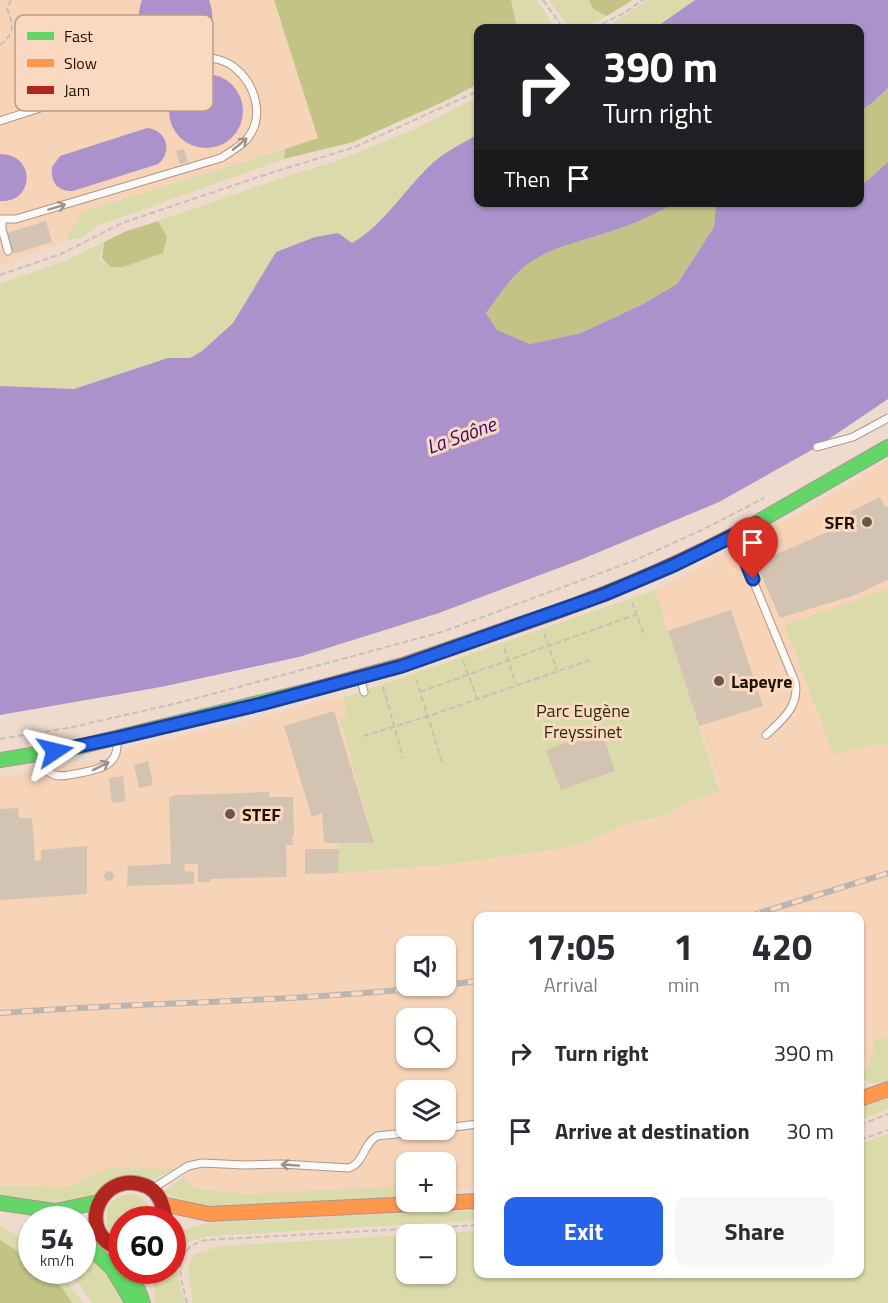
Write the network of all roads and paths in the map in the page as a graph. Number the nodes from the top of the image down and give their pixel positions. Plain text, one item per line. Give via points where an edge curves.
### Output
1 (11, 0) edge
2 (543, 0) edge
3 (643, 0) edge
4 (560, 24) edge
5 (602, 24) edge
6 (0, 45) edge
7 (213, 57) edge
8 (474, 93) edge
9 (31, 111) edge
10 (0, 121) edge
11 (1, 219) edge
12 (8, 251) dead end
13 (0, 275) edge
14 (888, 417) edge
15 (817, 447) dead end
16 (888, 447) edge
17 (770, 494) dead end
18 (735, 535) junction
19 (631, 599) dead end
20 (637, 614) junction
21 (541, 625) dead end
22 (644, 635) dead end
23 (549, 646) junction
24 (460, 653) dead end
25 (590, 660) dead end
26 (413, 669) dead end
27 (558, 672) junction
28 (469, 675) junction
29 (360, 677) junction
30 (381, 679) dead end
31 (364, 692) dead end
32 (420, 692) junction
33 (478, 698) junction
34 (429, 716) junction
35 (394, 727) junction
36 (766, 735) dead end
37 (363, 736) dead end
38 (117, 738) junction
39 (0, 739) edge
40 (36, 754) junction
41 (403, 757) dead end
42 (0, 760) edge
43 (443, 765) dead end
44 (888, 1089) edge
45 (864, 1096) edge
46 (888, 1114) edge
47 (864, 1123) edge
48 (474, 1125) edge
49 (456, 1127) edge
50 (888, 1130) edge
51 (396, 1134) edge
52 (864, 1139) edge
53 (152, 1189) junction
54 (474, 1201) edge
55 (99, 1202) junction
56 (0, 1203) edge
57 (162, 1204) joint
58 (85, 1206) edge
59 (18, 1207) edge
60 (209, 1214) junction
61 (186, 1222) edge
62 (474, 1225) edge
63 (98, 1229) joint
64 (108, 1242) edge
65 (96, 1252) edge
66 (136, 1284) edge
67 (150, 1284) edge
68 (133, 1303) edge
69 (143, 1303) edge
70 (152, 1303) edge
71 (187, 1303) edge

1 - 6 path via 7,8 12,31
2 - 4 path
3 - 5 path
11 -> 7 lane via 16,219 221,158 240,146 255,125 256,103 246,80 235,68
8 - 13 path via 355,147 122,224 61,254
9 -> 10 lane
11 - 12 lane
14 - 15 lane via 853,437
16 - 18 main road
17 - 39 path via 633,561 442,632 179,703
18 - 29 main road via 603,595 402,666
18 - 36 lane via 797,690 787,715
19 - 20 path
20 - 22 path
20 - 23 path
21 - 23 path
23 - 27 path
23 - 28 path
24 - 28 path
25 - 27 path
26 - 32 path
27 - 33 path
28 - 32 path
28 - 33 path
29 - 31 lane
29 - 38 main road
30 - 35 path
32 - 34 path
33 - 34 path
34 - 35 path
34 - 43 path
35 - 37 path
35 - 41 path
38 - 40 main road
40 -> 38 lane via 41,766 59,777 99,770 110,763 118,746
40 - 42 main road
44 - 45 main road
46 - 47 path
48 - 49 lane
50 - 52 path
51 -> 53 lane via 371,1139 357,1164 349,1168 201,1163 188,1166
53 - 55 main road via 143,1184 122,1183 104,1193
53 - 57 main road
54 - 60 main road
55 - 58 main road
55 - 63 main road via 95,1215
56 - 59 main road
57 - 60 main road
60 - 61 main road
62 - 71 path via 205,1240 193,1244 180,1264
63 - 64 main road
65 - 68 main road via 119,1278
66 - 69 main road
67 - 70 main road

